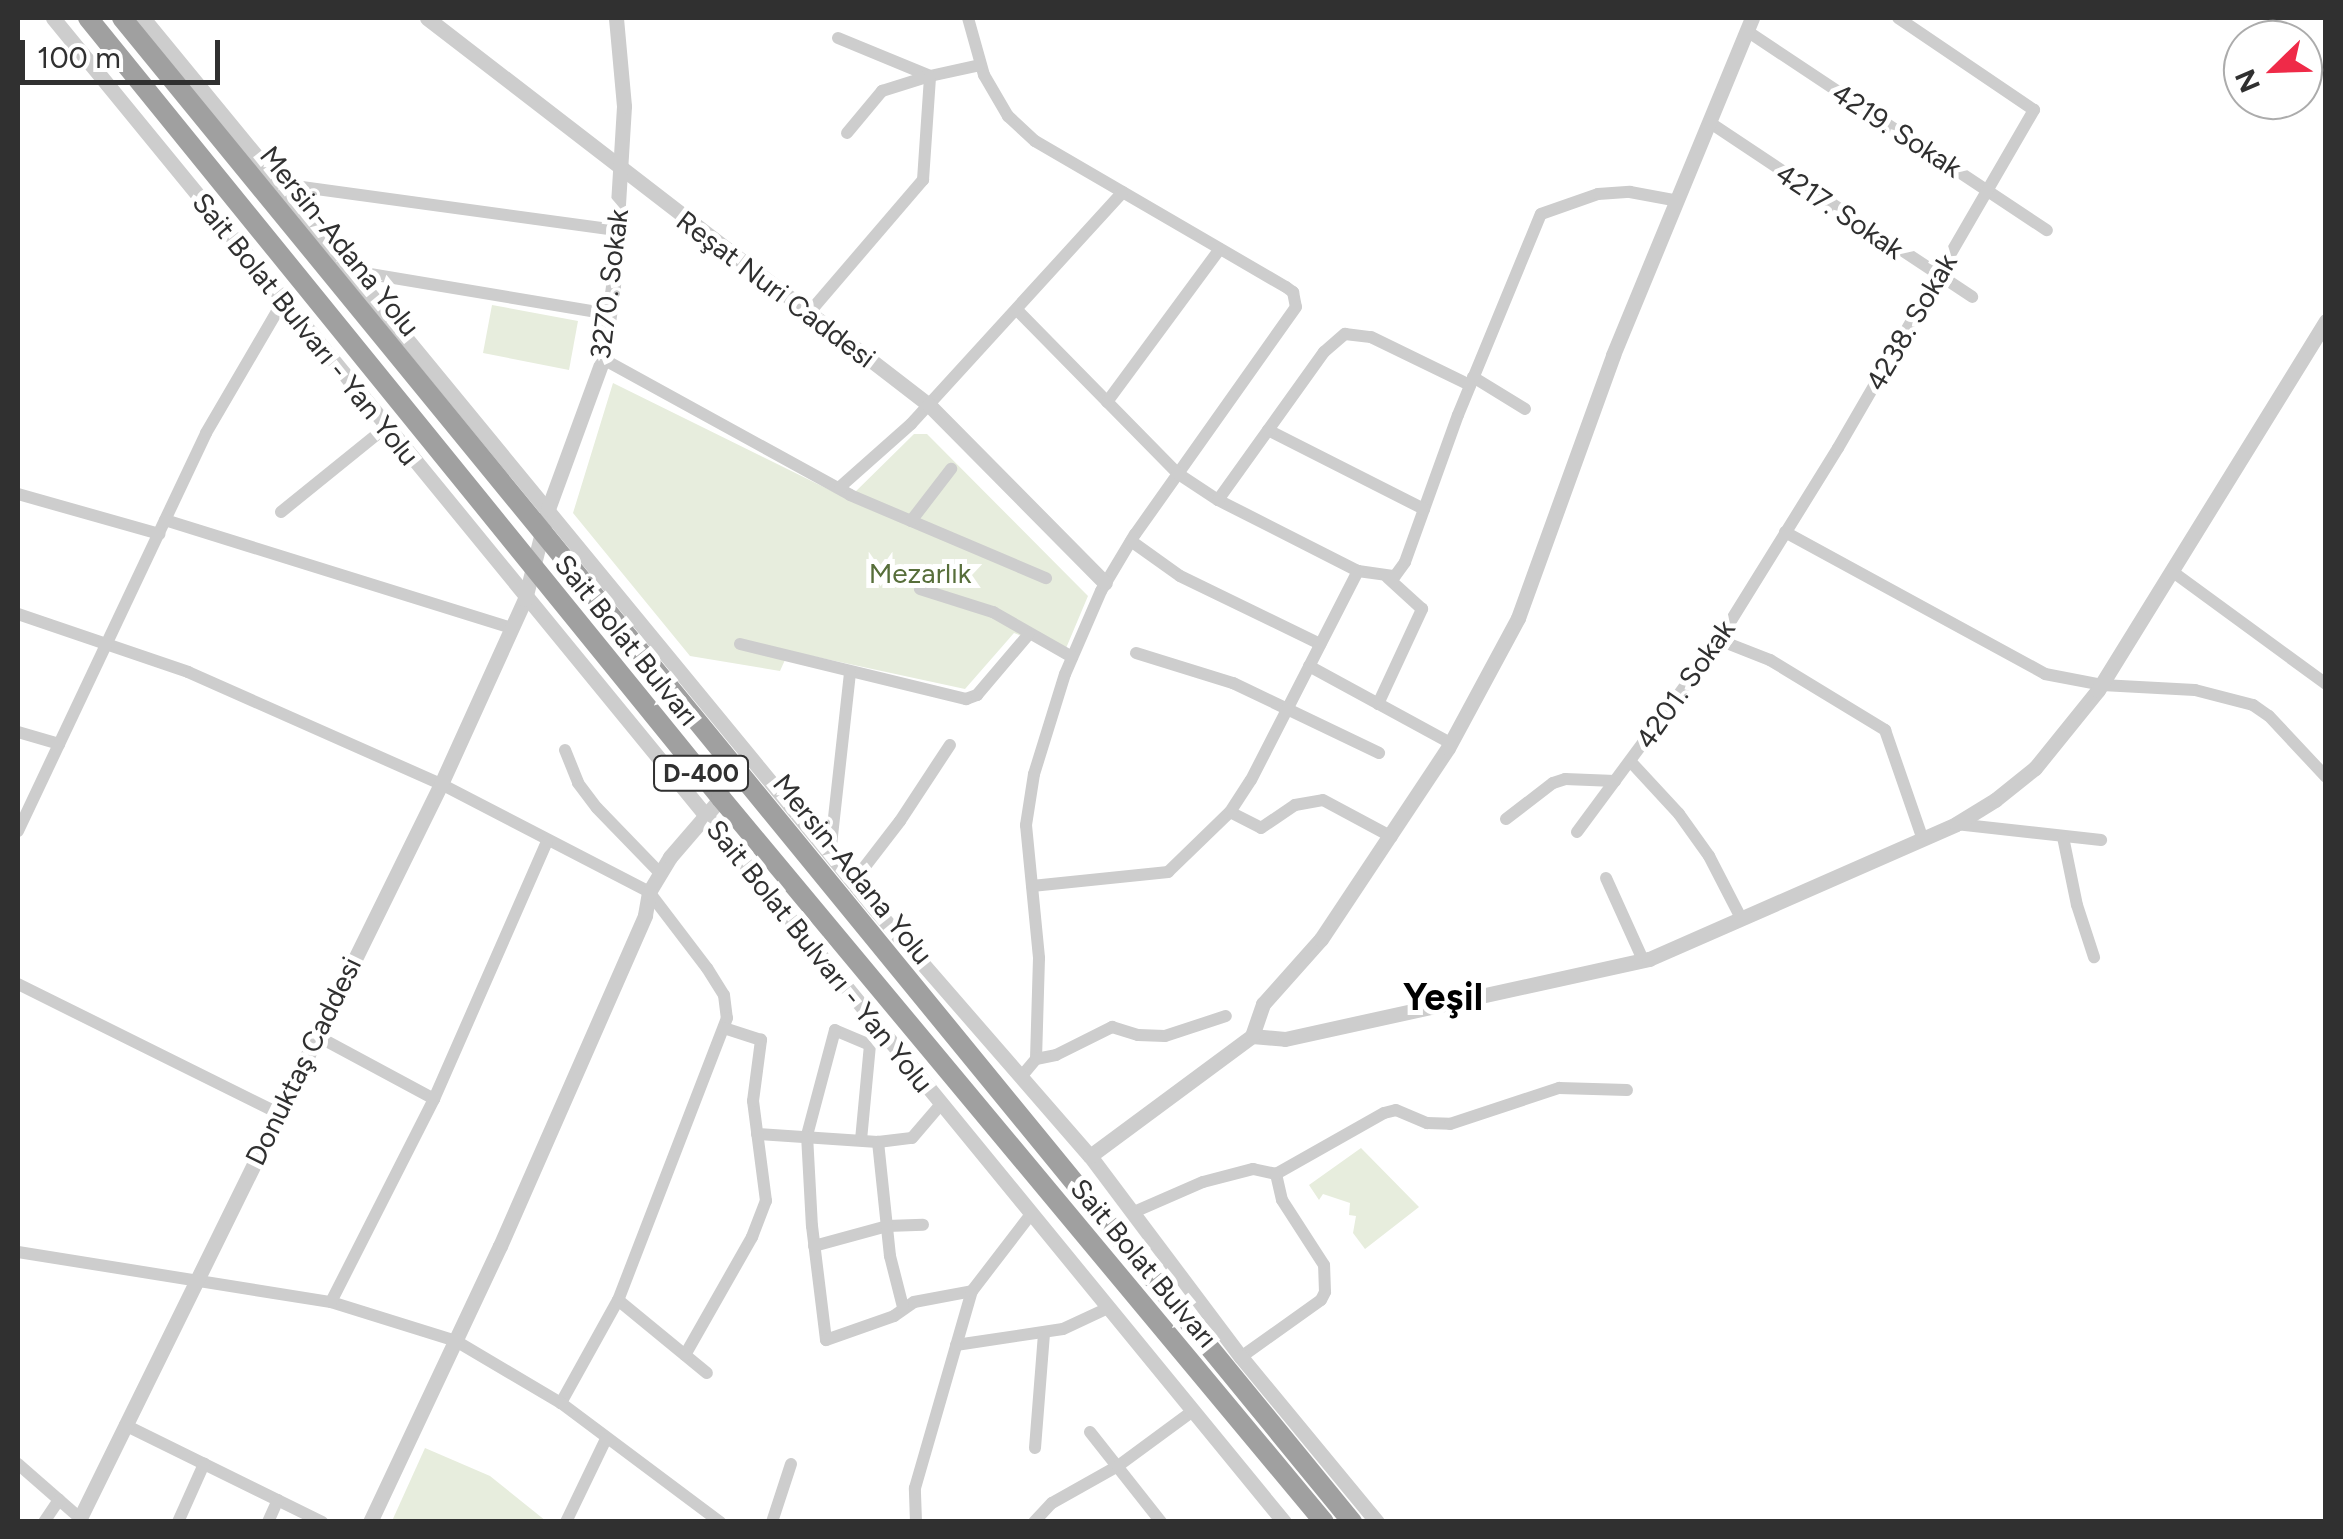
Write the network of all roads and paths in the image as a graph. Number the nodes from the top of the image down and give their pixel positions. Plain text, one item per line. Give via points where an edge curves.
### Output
1 (52, 18) edge
2 (88, 18) edge
3 (122, 18) edge
4 (142, 18) edge
5 (427, 18) edge
6 (616, 18) edge
7 (968, 18) edge
8 (1898, 18) edge
9 (1749, 24) edge
10 (838, 38) dead end
11 (980, 65) junction
12 (930, 76) junction
13 (1709, 122) junction
14 (847, 132) dead end
15 (621, 172) junction
16 (280, 184) junction
17 (1987, 189) junction
18 (1123, 192) junction
19 (1674, 200) junction
20 (618, 230) junction
21 (2048, 230) dead end
22 (1220, 248) junction
23 (352, 271) junction
24 (1937, 276) junction
25 (1972, 298) dead end
26 (284, 302) junction
27 (1018, 311) junction
28 (610, 314) junction
29 (808, 314) junction
30 (2326, 320) edge
31 (603, 359) junction
32 (1472, 381) junction
33 (1108, 402) junction
34 (929, 405) junction
35 (1525, 409) dead end
36 (386, 427) junction
37 (1268, 430) junction
38 (950, 469) dead end
39 (1177, 473) junction
40 (840, 487) junction
41 (18, 494) edge
42 (1218, 500) junction
43 (548, 508) junction
44 (1424, 509) junction
45 (281, 512) dead end
46 (165, 520) junction
47 (911, 521) junction
48 (1786, 532) junction
49 (158, 534) junction
50 (544, 535) junction
51 (1131, 541) junction
52 (530, 565) junction
53 (1358, 570) junction
54 (2173, 572) junction
55 (1387, 577) junction
56 (1046, 578) dead end
57 (1105, 583) junction
58 (920, 590) dead end
59 (525, 599) junction
60 (18, 614) edge
61 (512, 628) junction
62 (1028, 634) junction
63 (1718, 640) junction
64 (108, 642) junction
65 (740, 644) dead end
66 (1320, 644) junction
67 (1136, 653) dead end
68 (1072, 657) junction
69 (1309, 666) junction
70 (850, 672) junction
71 (2326, 684) edge
72 (2102, 685) junction
73 (1378, 704) junction
74 (1288, 708) junction
75 (18, 732) edge
76 (1450, 742) junction
77 (59, 744) junction
78 (950, 746) dead end
79 (565, 750) dead end
80 (1380, 753) dead end
81 (1630, 761) junction
82 (2326, 778) edge
83 (1615, 781) junction
84 (441, 784) junction
85 (721, 798) junction
86 (1230, 812) junction
87 (704, 816) junction
88 (1506, 819) dead end
89 (1956, 824) junction
90 (18, 831) edge
91 (1577, 832) dead end
92 (1392, 837) junction
93 (1922, 837) junction
94 (2063, 837) junction
95 (2102, 840) dead end
96 (547, 842) junction
97 (830, 854) junction
98 (661, 874) junction
99 (1606, 878) dead end
100 (853, 882) junction
101 (1032, 886) junction
102 (650, 892) junction
103 (1742, 920) junction
104 (2094, 957) dead end
105 (1643, 960) junction
106 (18, 984) edge
107 (1226, 1016) dead end
108 (724, 1028) junction
109 (884, 1034) junction
110 (317, 1036) junction
111 (1252, 1036) junction
112 (870, 1044) junction
113 (1036, 1059) junction
114 (1022, 1077) junction
115 (1627, 1090) dead end
116 (434, 1100) junction
117 (941, 1104) junction
118 (278, 1113) junction
119 (757, 1134) junction
120 (807, 1134) junction
121 (861, 1140) junction
122 (878, 1142) junction
123 (1090, 1156) junction
124 (1276, 1174) junction
125 (1134, 1212) junction
126 (1031, 1214) junction
127 (923, 1224) dead end
128 (886, 1226) junction
129 (814, 1246) junction
130 (18, 1252) edge
131 (196, 1280) junction
132 (972, 1291) junction
133 (618, 1300) junction
134 (331, 1302) junction
135 (903, 1307) junction
136 (1108, 1308) junction
137 (1044, 1334) junction
138 (456, 1341) junction
139 (956, 1345) junction
140 (685, 1355) junction
141 (1241, 1357) junction
142 (707, 1374) dead end
143 (560, 1403) junction
144 (1193, 1411) junction
145 (125, 1426) junction
146 (1090, 1432) dead end
147 (606, 1439) junction
148 (1035, 1448) dead end
149 (204, 1464) junction
150 (791, 1464) dead end
151 (1118, 1466) junction
152 (20, 1471) edge
153 (60, 1500) junction
154 (278, 1500) junction
155 (1153, 1518) edge
156 (79, 1520) edge
157 (44, 1522) edge
158 (178, 1522) edge
159 (268, 1522) edge
160 (322, 1522) edge
161 (370, 1522) edge
162 (566, 1522) edge
163 (720, 1522) edge
164 (772, 1522) edge
165 (916, 1522) edge
166 (1034, 1522) edge
167 (1284, 1522) edge
168 (1324, 1522) edge
169 (1352, 1522) edge
170 (1377, 1522) edge

1 - 26 street, Sait Bolat Bulvarı - Yan Yolu
2 - 52 highway, Sait Bolat Bulvarı / D-400
3 - 50 highway, Mersin-Adana Yolu / D-400
4 - 16 street
5 - 15 street, Reşat Nuri Caddesi
6 - 15 street, 3270. Sokak via 624,106
7 - 11 street
8 - 17 street, 4238. Sokak via 2034,110
9 - 13 street
9 - 17 street, 4219. Sokak
10 - 12 street
11 - 12 street
11 - 18 street via 1008,116 1035,141
12 - 14 street via 882,92
12 - 29 street via 923,180
13 - 19 street
13 - 24 street, 4217. Sokak
15 - 20 street, 3270. Sokak
15 - 29 street, Reşat Nuri Caddesi
16 - 20 street
16 - 23 street
17 - 21 street, 4219. Sokak
17 - 24 street, 4238. Sokak
18 - 22 street
18 - 27 street
19 - 32 street via 1598,194 1540,214
19 - 76 street via 1518,618
20 - 28 street, 3270. Sokak
22 - 33 street
22 - 39 street via 1293,292 1296,307
23 - 28 street
23 - 43 street
24 - 25 street, 4217. Sokak
24 - 48 street, 4238. Sokak
26 - 36 street, Sait Bolat Bulvarı - Yan Yolu
26 - 46 street via 206,433
27 - 33 street
27 - 34 street
28 - 31 street, 3270. Sokak
29 - 34 street, Reşat Nuri Caddesi
30 - 54 street
31 - 40 street
31 - 43 street, 3270. Sokak
32 - 35 street
32 - 37 street via 1371,337 1345,334 1324,352
32 - 44 street
33 - 39 street
34 - 40 street
34 - 57 street, Reşat Nuri Caddesi
36 - 45 street
36 - 59 street, Sait Bolat Bulvarı - Yan Yolu
37 - 42 street
37 - 44 street
38 - 47 street
39 - 42 street
39 - 51 street
40 - 47 street
41 - 49 street
42 - 53 street
43 - 50 street, 3270. Sokak
43 - 97 street
44 - 55 street via 1406,562
46 - 49 street
46 - 61 street
47 - 56 street
48 - 63 street, 4201. Sokak
48 - 72 street via 2045,674
49 - 64 street
50 - 52 street, 3270. Sokak
50 - 169 highway, Mersin-Adana Yolu / D-400
51 - 57 street
51 - 66 street via 1180,576
52 - 59 street, 3270. Sokak
52 - 85 highway, Sait Bolat Bulvarı / D-400
53 - 55 street
53 - 66 street
54 - 71 street
54 - 72 street
55 - 73 street via 1422,609
57 - 68 street
58 - 62 street via 993,612
59 - 61 street, Donuktaş Caddesi
59 - 87 street, Sait Bolat Bulvarı - Yan Yolu
60 - 64 street
61 - 84 street, Donuktaş Caddesi
62 - 68 street
62 - 70 street via 977,695 966,698
63 - 81 street, 4201. Sokak
63 - 93 street via 1770,660 1885,730
64 - 77 street
64 - 84 street
65 - 70 street
66 - 69 street
67 - 74 street via 1233,682
68 - 101 street via 1034,774 1026,825
69 - 73 street
69 - 74 street
70 - 97 street
72 - 82 street via 2195,690 2253,705
72 - 89 street via 2035,768
73 - 76 street
74 - 80 street
74 - 86 street
75 - 77 street
76 - 92 street
77 - 90 street
78 - 100 street
79 - 98 street via 597,808
81 - 83 street, 4201. Sokak
81 - 103 street via 1709,856
83 - 88 street via 1552,782
83 - 91 street, 4201. Sokak
84 - 96 street
84 - 110 street, Donuktaş Caddesi
85 - 87 street
85 - 168 highway, Sait Bolat Bulvarı / D-400
86 - 92 street via 1261,828 1294,805 1323,800
86 - 101 street via 1163,874
87 - 98 street
87 - 109 street, Sait Bolat Bulvarı - Yan Yolu
89 - 93 street
89 - 94 street
92 - 111 street via 1321,939 1263,1004
93 - 103 street
94 - 95 street
94 - 104 street
96 - 102 street
96 - 116 street
97 - 100 street
98 - 102 street
99 - 105 street
100 - 114 street
101 - 113 street via 1039,958
102 - 108 street via 724,995
102 - 138 street
103 - 105 street
105 - 111 street via 1284,1039
106 - 118 street
107 - 113 street via 1165,1036 1112,1027
108 - 119 street via 761,1040 753,1101
108 - 133 street
109 - 112 street
109 - 117 street, Sait Bolat Bulvarı - Yan Yolu
110 - 116 street
110 - 118 street, Donuktaş Caddesi
111 - 123 street
112 - 120 street via 834,1030
112 - 121 street
113 - 114 street
114 - 123 street
115 - 124 street via 1559,1088 1450,1124 1396,1110
116 - 134 street
117 - 122 street via 912,1138
117 - 126 street, Sait Bolat Bulvarı - Yan Yolu
118 - 131 street, Donuktaş Caddesi
119 - 120 street
119 - 140 street via 766,1201
120 - 121 street
120 - 129 street
121 - 122 street
122 - 128 street
123 - 125 street
124 - 125 street via 1253,1169 1203,1182
124 - 141 street via 1282,1200 1324,1266 1324,1292
125 - 141 street
126 - 132 street
126 - 136 street, Sait Bolat Bulvarı - Yan Yolu
127 - 128 street
128 - 129 street
128 - 135 street
129 - 135 street via 826,1340
130 - 131 street
131 - 134 street
131 - 145 street, Donuktaş Caddesi
132 - 135 street
132 - 139 street
133 - 140 street
133 - 143 street
134 - 138 street
136 - 137 street
136 - 144 street, Sait Bolat Bulvarı - Yan Yolu
137 - 139 street
137 - 148 street
138 - 143 street
138 - 161 street
139 - 165 street via 915,1488
140 - 142 street
141 - 170 street
143 - 147 street
144 - 151 street
144 - 167 street, Sait Bolat Bulvarı - Yan Yolu
145 - 149 street
145 - 156 street, Donuktaş Caddesi
146 - 151 street
147 - 162 street
147 - 163 street
149 - 154 street
149 - 158 street
150 - 164 street
151 - 155 street
151 - 166 street via 1052,1503
152 - 153 street
153 - 156 street
153 - 157 street
154 - 159 street
154 - 160 street

